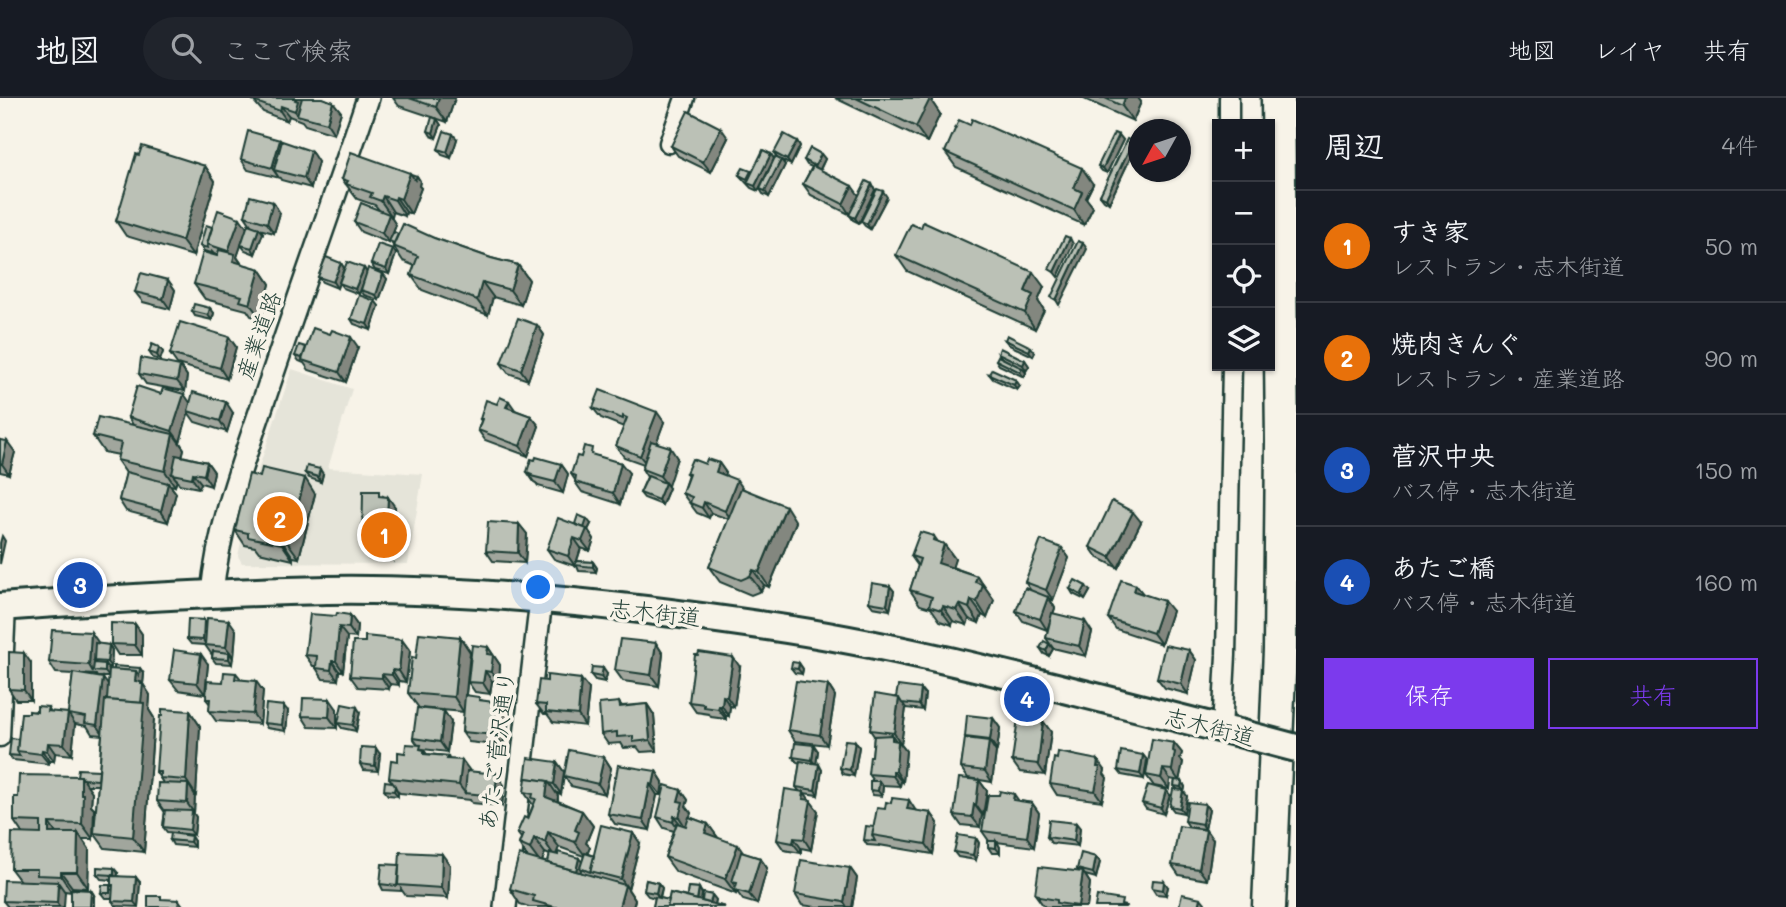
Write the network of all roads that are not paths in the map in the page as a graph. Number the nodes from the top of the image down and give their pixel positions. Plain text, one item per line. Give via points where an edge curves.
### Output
1 (368, 98) edge
2 (685, 98) edge
3 (1229, 98) edge
4 (1278, 98) edge
5 (1229, 119) edge
6 (669, 143) edge
7 (1231, 371) edge
8 (212, 593) junction
9 (541, 600) junction
10 (3, 606) edge
11 (1230, 731) junction
12 (0, 737) edge
13 (1296, 748) edge
14 (505, 907) edge
15 (1269, 907) edge

1 - 8 street, 産業道路 via 240,467 221,535
2 - 6 street
3 - 5 street
4 - 15 highway via 1280,650
7 - 11 street
8 - 9 main road, 志木街道 via 328,590
8 - 10 main road, 志木街道
9 - 11 main road, 志木街道 via 744,622 873,645
9 - 14 street, あたご菅沢通り
10 - 12 street
11 - 13 main road, 志木街道, bridge

